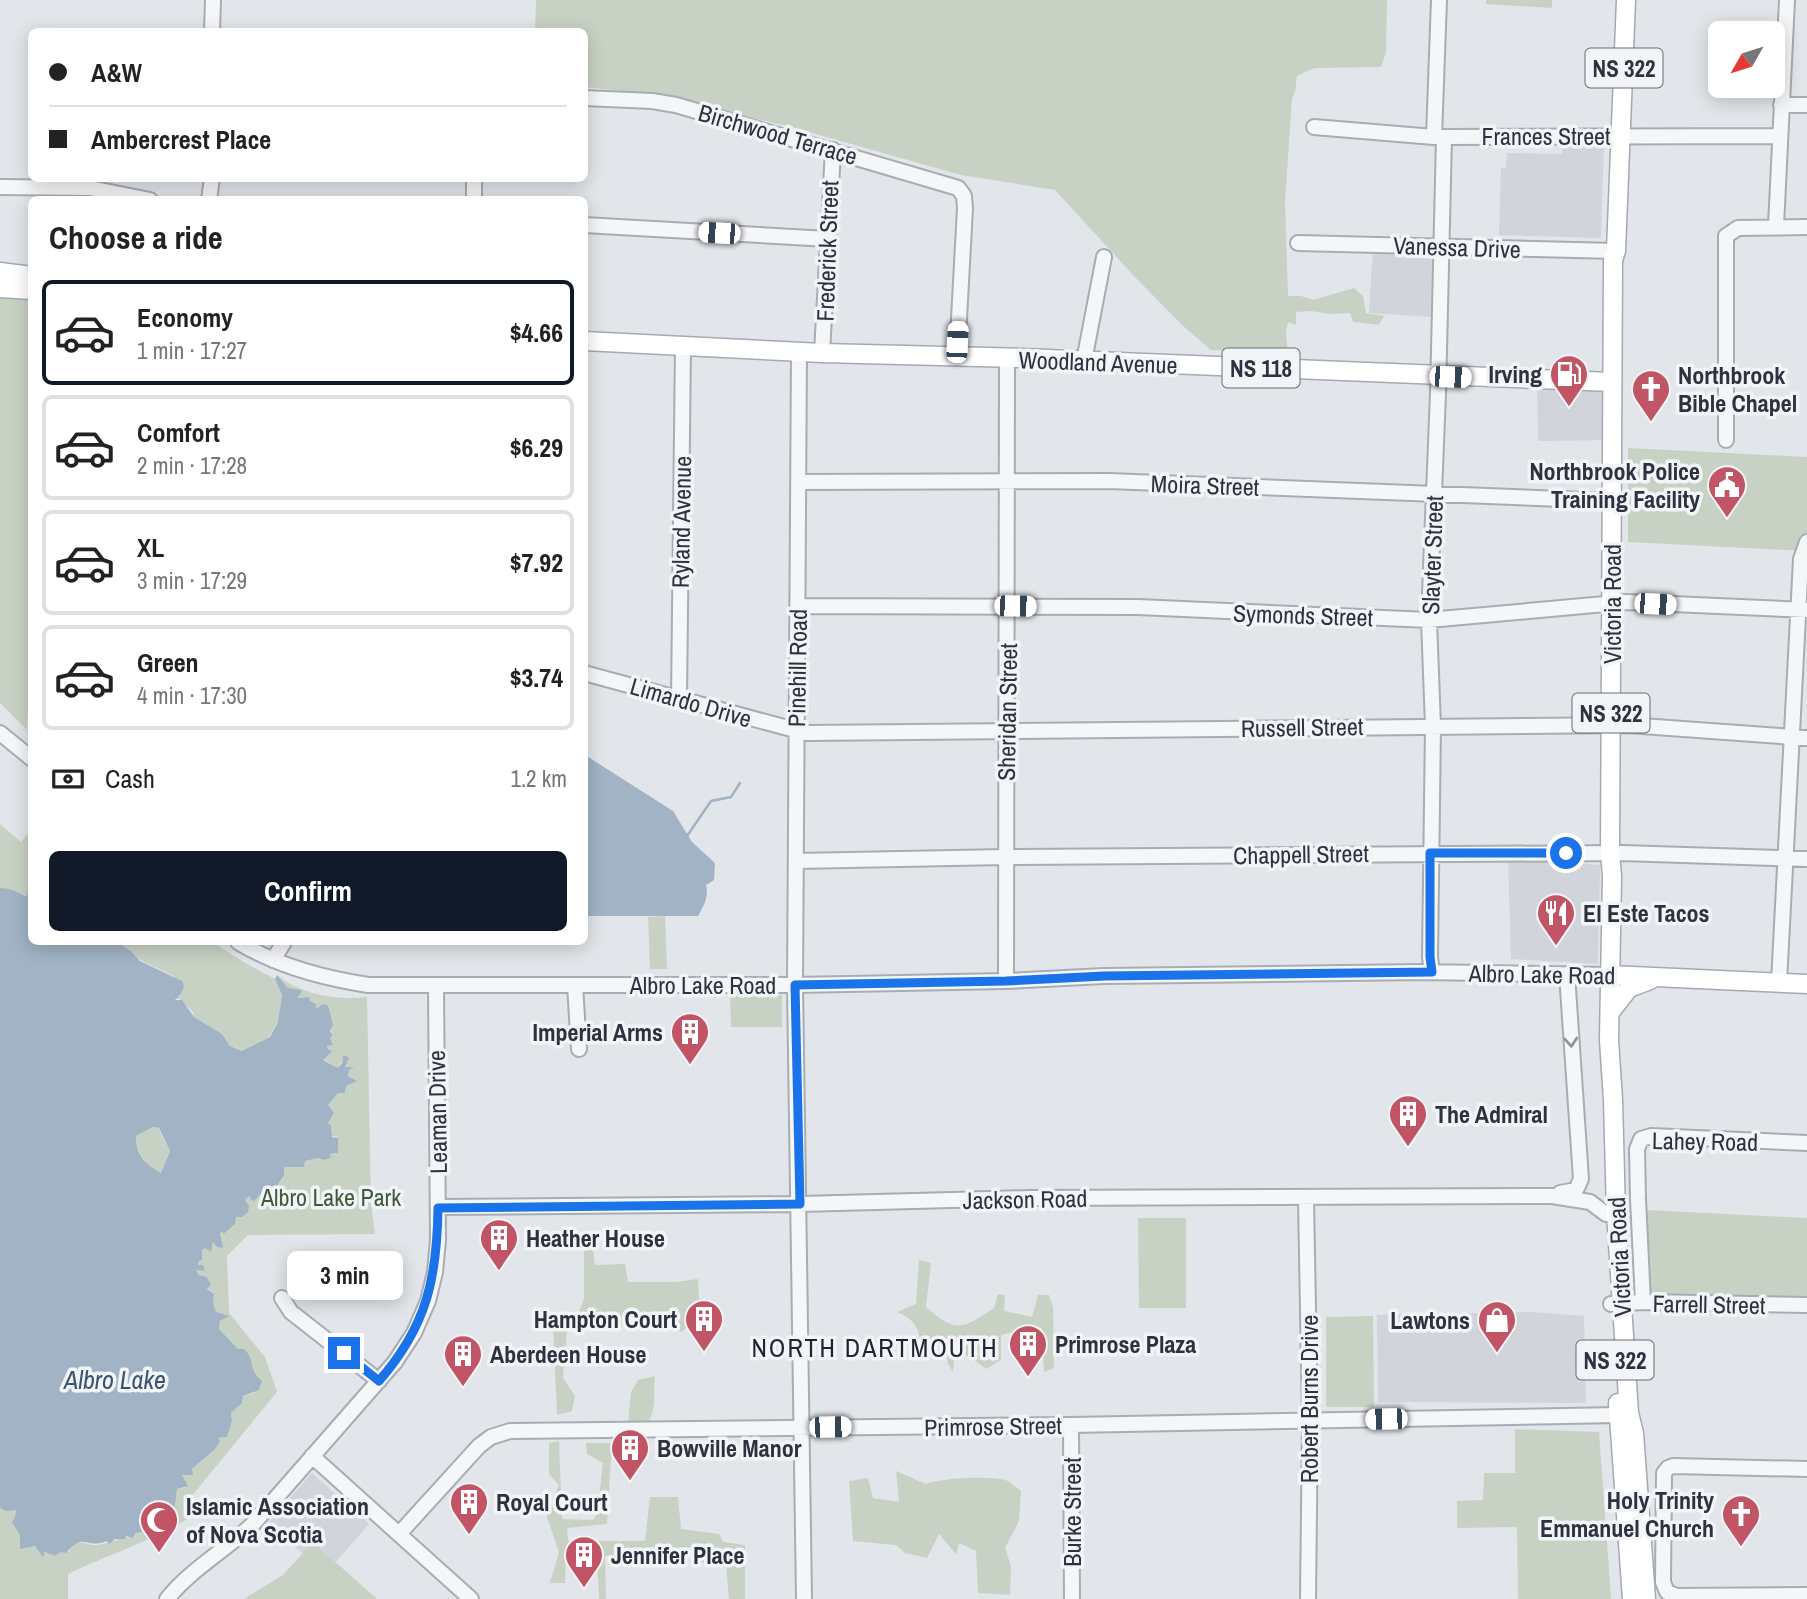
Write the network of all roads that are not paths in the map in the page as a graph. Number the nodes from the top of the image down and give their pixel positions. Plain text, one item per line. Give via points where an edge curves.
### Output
1 (213, 0) edge
2 (1439, 0) edge
3 (1626, 0) edge
4 (1787, 0) edge
5 (212, 28) edge
6 (588, 98) edge
7 (1781, 105) junction
8 (1807, 105) edge
9 (1314, 127) dead end
10 (1621, 136) junction
11 (1779, 136) junction
12 (1439, 137) junction
13 (833, 150) junction
14 (0, 187) edge
15 (130, 196) edge
16 (588, 225) edge
17 (1776, 226) junction
18 (1807, 227) edge
19 (828, 239) junction
20 (1298, 243) dead end
21 (1441, 245) junction
22 (1615, 251) junction
23 (1104, 257) dead end
24 (0, 272) edge
25 (28, 276) edge
26 (0, 288) edge
27 (28, 290) edge
28 (1611, 340) junction
29 (588, 341) edge
30 (683, 345) junction
31 (799, 352) junction
32 (822, 353) junction
33 (957, 356) junction
34 (1007, 358) junction
35 (1084, 361) junction
36 (1438, 377) junction
37 (1585, 382) junction
38 (1612, 383) junction
39 (1726, 440) dead end
40 (1006, 480) junction
41 (798, 482) junction
42 (1434, 493) junction
43 (1613, 501) junction
44 (1807, 542) edge
45 (1613, 604) junction
46 (798, 606) junction
47 (1009, 606) junction
48 (1803, 610) edge
49 (1429, 620) junction
50 (588, 674) edge
51 (679, 699) junction
52 (1433, 726) junction
53 (1611, 726) junction
54 (1007, 731) junction
55 (796, 732) junction
56 (0, 733) edge
57 (1800, 738) edge
58 (28, 756) edge
59 (1430, 853) junction
60 (1610, 853) junction
61 (1005, 857) junction
62 (1785, 858) junction
63 (1807, 859) edge
64 (796, 861) junction
65 (244, 945) edge
66 (282, 945) edge
67 (273, 960) junction
68 (1432, 972) junction
69 (1567, 974) junction
70 (1610, 975) junction
71 (1664, 977) junction
72 (1006, 981) junction
73 (1779, 983) junction
74 (1807, 984) edge
75 (436, 985) junction
76 (575, 985) junction
77 (795, 985) junction
78 (1611, 1011) junction
79 (1609, 1040) junction
80 (579, 1049) dead end
81 (1807, 1143) edge
82 (1552, 1196) junction
83 (1306, 1199) junction
84 (800, 1204) junction
85 (438, 1208) junction
86 (1606, 1214) junction
87 (282, 1298) dead end
88 (1643, 1302) junction
89 (1616, 1303) junction
90 (1807, 1305) edge
91 (379, 1381) junction
92 (1624, 1414) junction
93 (1310, 1420) junction
94 (1071, 1425) junction
95 (803, 1427) junction
96 (312, 1455) junction
97 (1807, 1469) edge
98 (399, 1534) junction
99 (1807, 1595) edge
100 (167, 1599) edge
101 (471, 1599) edge
102 (804, 1599) edge
103 (1072, 1599) edge
104 (1308, 1599) edge
105 (1632, 1599) edge
106 (1646, 1599) edge

1 - 5 street
2 - 12 street, Slayter Street
3 - 10 main road, Victoria Road / NS 322
4 - 7 street
6 - 13 street, Birchwood Terrace via 663,103
7 - 8 street
7 - 11 street
9 - 12 street, Frances Street
10 - 11 street, Frances Street
10 - 12 street, Frances Street
10 - 22 main road, Victoria Road / NS 322
11 - 17 street
12 - 21 street, Slayter Street
13 - 19 street, Frederick Street
13 - 33 street, Birchwood Terrace via 954,186 964,196
14 - 15 street via 90,188
16 - 19 street
17 - 18 street
17 - 39 street via 1733,230 1726,236
19 - 32 street, Frederick Street
20 - 21 street, Vanessa Drive
21 - 22 street, Vanessa Drive
21 - 36 street, Slayter Street
22 - 28 main road, Victoria Road / NS 322
23 - 35 street
24 - 25 main road
26 - 27 main road
28 - 37 main road via 1606,358
28 - 38 main road, Victoria Road / NS 322
29 - 30 main road, Woodland Avenue / NS 118
30 - 31 main road, Woodland Avenue / NS 118
30 - 51 street, Ryland Avenue
31 - 32 main road, Woodland Avenue / NS 118
31 - 41 street, Pinehill Road
32 - 33 main road, Woodland Avenue / NS 118
33 - 34 main road, Woodland Avenue / NS 118
34 - 35 main road, Woodland Avenue / NS 118
34 - 40 street, Sheridan Street
35 - 36 main road, Woodland Avenue / NS 118
36 - 37 main road, Woodland Avenue / NS 118
36 - 42 street, Slayter Street
37 - 38 main road, Woodland Avenue / NS 118
38 - 43 main road, Victoria Road / NS 322
40 - 41 street, Moira Street
40 - 42 street, Moira Street
40 - 47 street, Sheridan Street
41 - 46 street, Pinehill Road
42 - 43 street, Moira Street
42 - 49 street, Slayter Street
43 - 45 main road, Victoria Road / NS 322
44 - 48 street via 1801,559
45 - 48 street, Symonds Street
45 - 49 street, Symonds Street
45 - 53 main road, Victoria Road / NS 322
46 - 47 street, Symonds Street
46 - 55 street, Pinehill Road
47 - 49 street, Symonds Street
47 - 54 street, Sheridan Street
48 - 57 street
49 - 52 street, Slayter Street
50 - 51 street, Limardo Drive
51 - 55 street, Limardo Drive
52 - 53 street, Russell Street
52 - 54 street, Russell Street
52 - 59 street, Slayter Street
53 - 57 street, Russell Street
53 - 60 main road, Victoria Road / NS 322
54 - 55 street, Russell Street
54 - 61 street, Sheridan Street
55 - 64 street, Pinehill Road
56 - 58 street
57 - 62 street
59 - 60 street, Chappell Street
59 - 61 street, Chappell Street
59 - 68 street, Slayter Street
60 - 62 street, Chappell Street
60 - 70 main road, Victoria Road / NS 322
61 - 64 street, Chappell Street
61 - 72 street, Sheridan Street
62 - 63 street, Chappell Street
62 - 73 street
64 - 77 street, Pinehill Road
65 - 67 street, Albro Lake Road
66 - 67 street
67 - 75 street, Albro Lake Road via 368,985
68 - 69 street, Albro Lake Road
68 - 72 street, Albro Lake Road
69 - 70 street, Albro Lake Road
69 -> 82 street, Victoria Road via 1581,1179 1576,1189
70 - 71 main road, Albro Lake Road
70 - 78 main road, Victoria Road / NS 322
71 - 73 main road, Albro Lake Road
71 - 78 main road via 1635,984
72 - 77 street, Albro Lake Road
73 - 74 main road, Albro Lake Road
75 - 76 street, Albro Lake Road
75 - 85 street, Leaman Drive
76 - 77 street, Albro Lake Road
76 - 80 street
77 - 84 street, Pinehill Road
78 - 79 main road, Victoria Road / NS 322
79 - 86 main road, Victoria Road / NS 322 via 1602,1100
79 - 89 main road, Victoria Road / NS 322
81 - 88 street, Lahey Road via 1641,1139 1637,1187
82 - 83 street, Jackson Road
82 - 86 street, Jackson Road via 1590,1202
83 - 84 street, Jackson Road via 1031,1198
83 - 93 street, Robert Burns Drive
84 - 85 street, Jackson Road
84 - 95 street, Pinehill Road
85 - 91 street, Leaman Drive via 437,1256 428,1301 414,1333
86 - 89 main road, Victoria Road / NS 322
87 - 91 street via 291,1312
88 - 89 street, Farrell Street
88 - 90 street, Farrell Street
89 - 92 main road, Victoria Road / NS 322
91 - 96 street, Leaman Drive
92 - 93 street, Primrose Street
92 - 105 main road, Victoria Road / NS 322
92 - 106 main road, Victoria Road / NS 322 via 1633,1433
93 - 94 street, Primrose Street
93 - 104 street, Robert Burns Drive
94 - 95 street, Primrose Street
94 - 103 street, Burke Street
95 - 98 street, Primrose Street via 504,1432 479,1447
95 - 102 street, Pinehill Road
96 - 98 street
96 - 100 street, Leaman Drive via 234,1543 180,1583
97 - 99 street via 1668,1468 1664,1474 1663,1582 1667,1592 1677,1596
98 - 101 street

